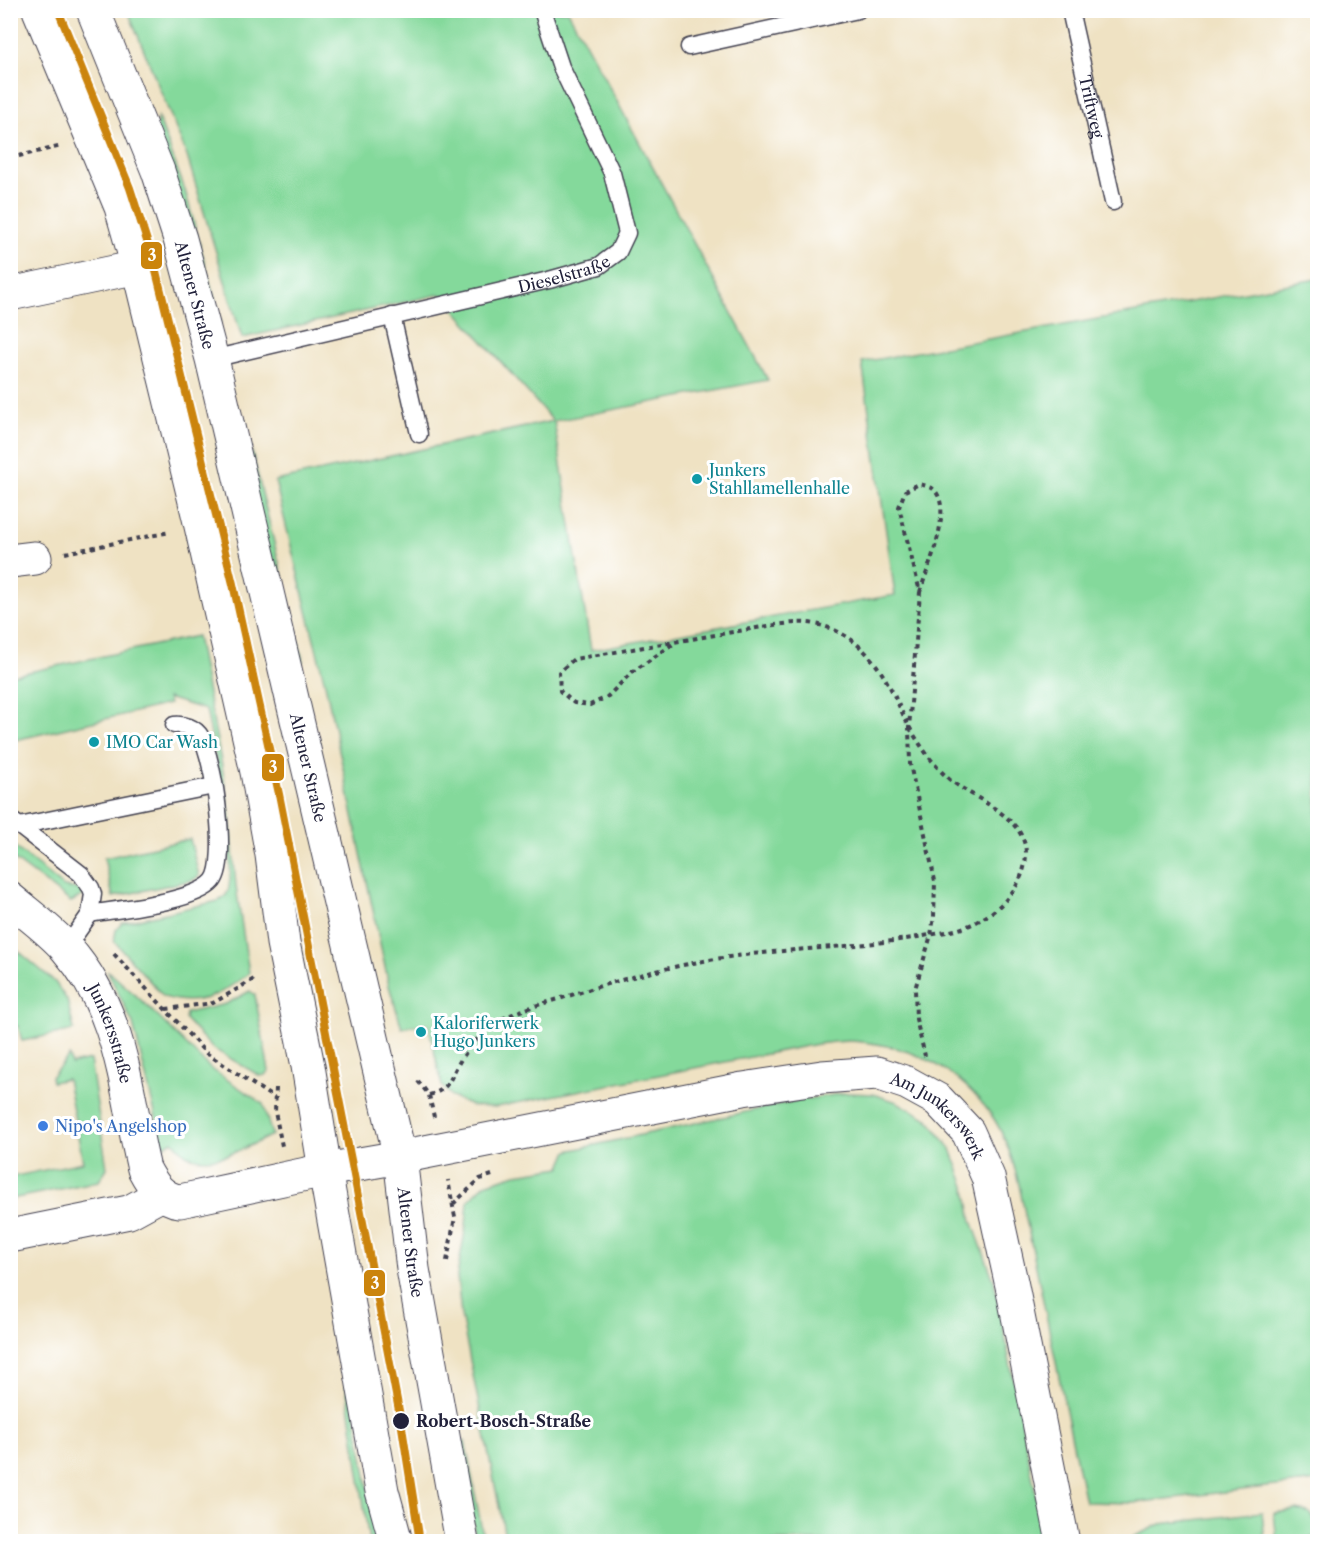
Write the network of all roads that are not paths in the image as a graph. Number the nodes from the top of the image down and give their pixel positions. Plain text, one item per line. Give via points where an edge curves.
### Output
1 (39, 10) edge
2 (93, 10) edge
3 (542, 10) edge
4 (858, 10) edge
5 (1070, 10) edge
6 (689, 47) dead end
7 (1113, 202) dead end
8 (138, 267) junction
9 (10, 294) edge
10 (392, 315) junction
11 (212, 359) junction
12 (419, 434) dead end
13 (174, 724) dead end
14 (214, 786) junction
15 (15, 823) edge
16 (10, 899) edge
17 (88, 918) junction
18 (66, 948) junction
19 (400, 1157) junction
20 (325, 1170) junction
21 (162, 1194) junction
22 (10, 1236) edge
23 (396, 1542) edge
24 (462, 1542) edge
25 (1063, 1542) edge

1 - 8 main road via 121,207
2 - 11 main road, Altener Straße via 158,171
3 - 10 lane, Dieselstraße via 561,67 612,173 627,233 618,252 599,266 549,280
4 - 6 lane
5 - 7 lane, Triftweg
8 - 9 main road
8 - 20 main road via 257,772
10 - 11 lane, Dieselstraße
10 - 12 lane
11 - 19 main road, Altener Straße
13 - 14 lane via 193,728 201,737
14 - 15 lane
14 - 17 lane via 220,866 213,880 200,891 175,899
15 - 17 lane via 87,881 93,894
16 - 18 main road, Junkersstraße
17 - 18 lane
18 - 21 main road, Junkersstraße via 93,988 116,1037 144,1169
19 - 20 main road
19 - 24 main road, Altener Straße via 413,1269
19 - 25 main road, Am Junkerswerk via 743,1089 833,1076 877,1073 938,1100 968,1132 988,1177
20 - 21 main road via 180,1201
20 - 23 main road via 382,1491
21 - 22 main road via 129,1212

